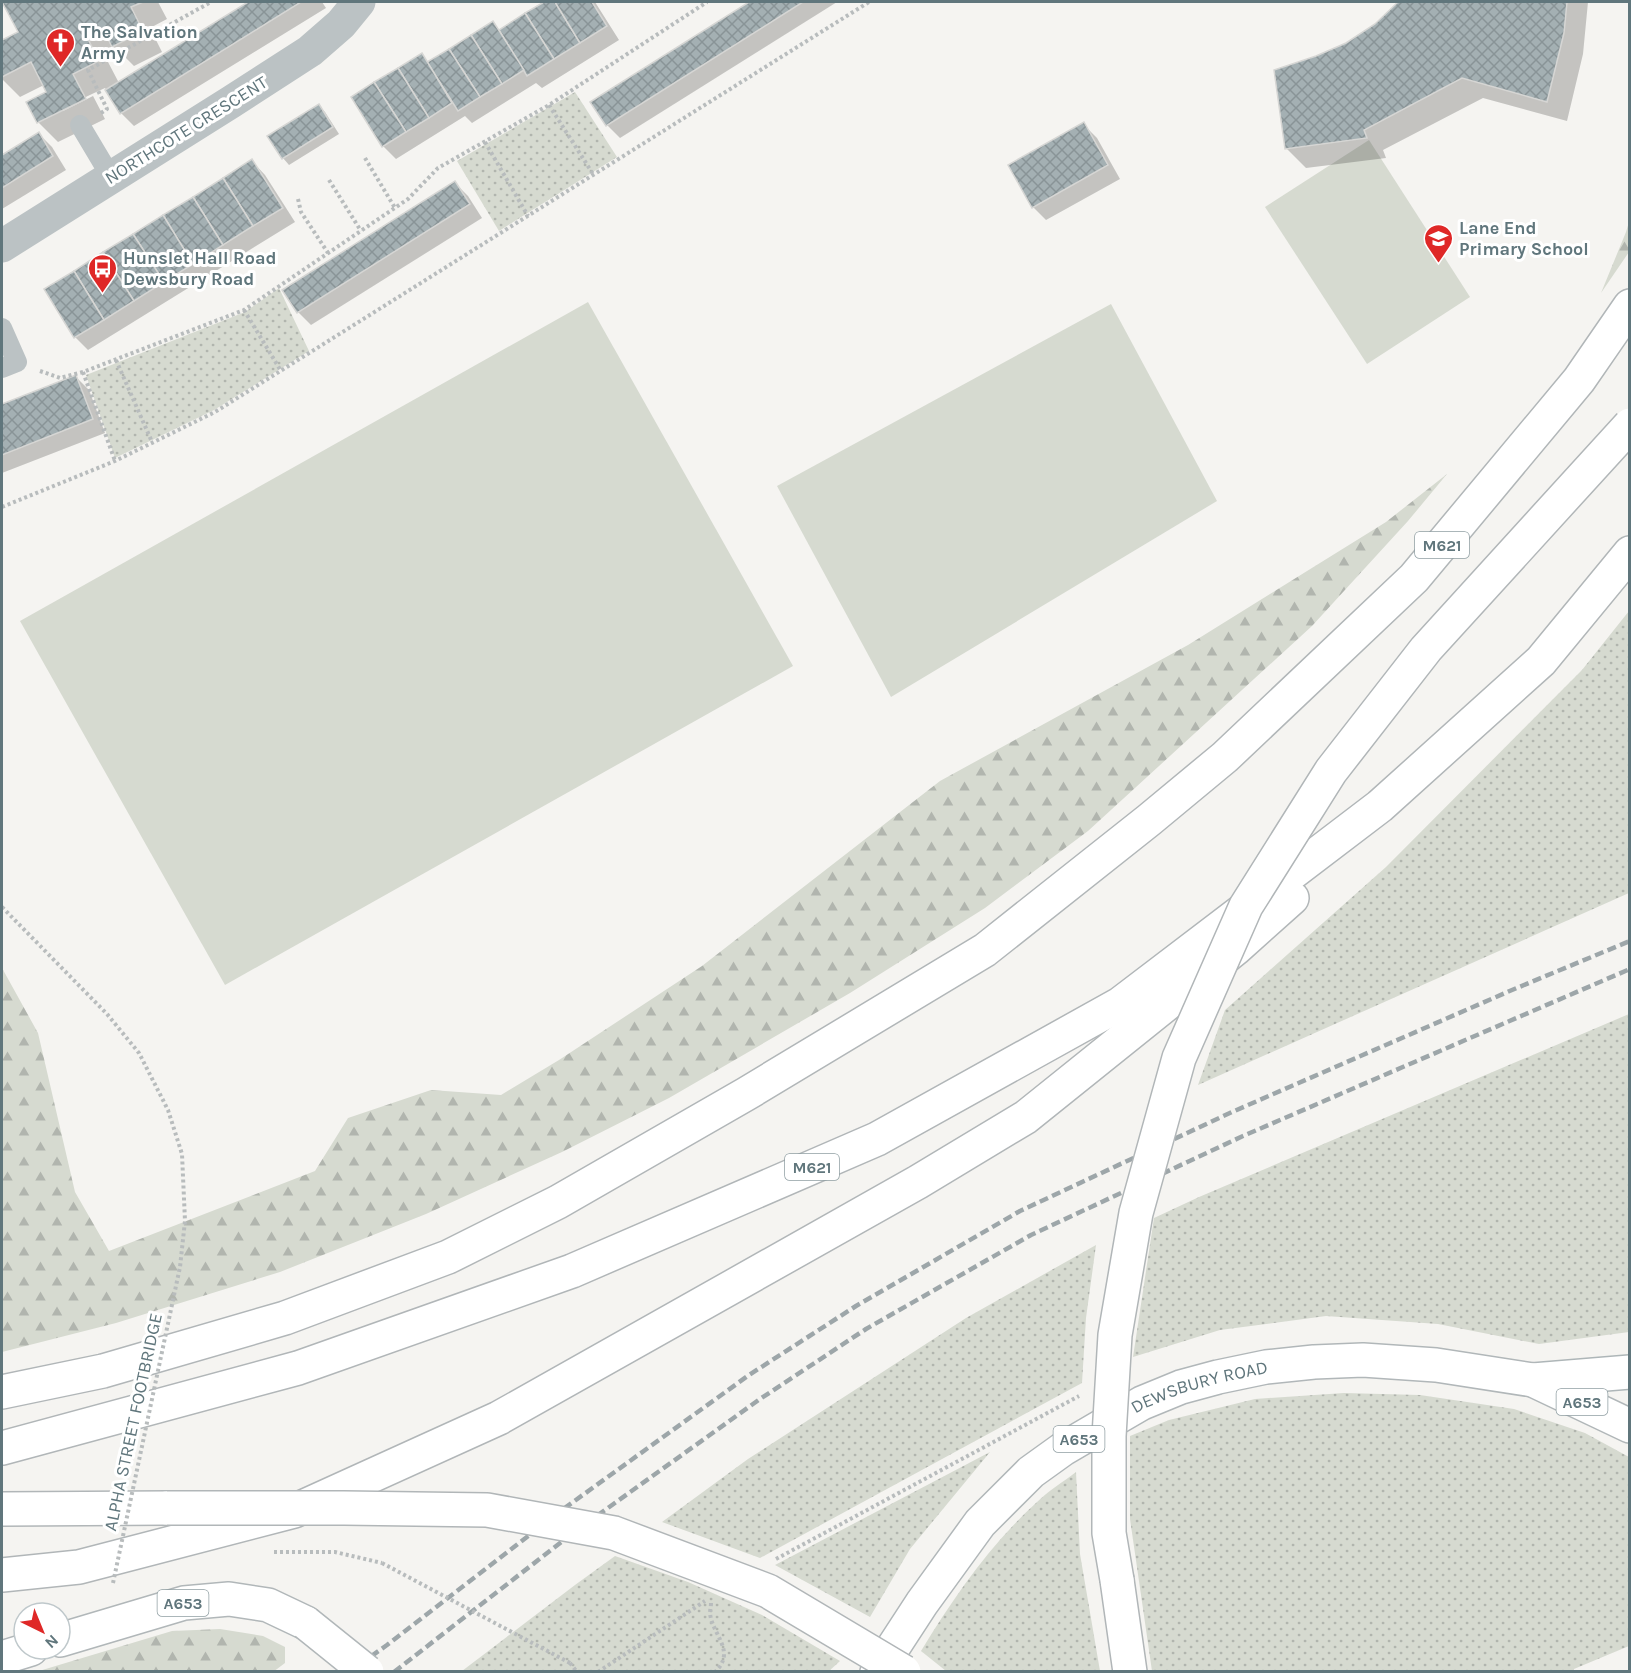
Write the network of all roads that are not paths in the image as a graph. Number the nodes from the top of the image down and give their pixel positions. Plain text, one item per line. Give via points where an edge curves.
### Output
1 (359, 2) edge
2 (80, 125) road end
3 (111, 177) junction
4 (2, 246) edge
5 (1629, 306) edge
6 (2, 328) edge
7 (9, 365) edge
8 (1629, 425) edge
9 (1629, 553) edge
10 (1516, 683) junction
11 (1629, 1372) edge
12 (1533, 1380) junction
13 (2, 1392) edge
14 (1629, 1426) edge
15 (2, 1448) edge
16 (2, 1509) edge
17 (2, 1575) edge
18 (72, 1636) edge
19 (367, 1671) edge
20 (877, 1671) edge
21 (904, 1671) edge
22 (1130, 1671) edge

1 - 3 street, NORTHCOTE CRESCENT via 342,24 310,51
2 - 3 lane
3 - 4 street, NORTHCOTE CRESCENT
5 - 13 main road, M621 via 1579,380 1414,578 1225,757 985,950 558,1202 448,1257 285,1318 103,1371
6 - 7 lane
8 - 22 main road, bridge via 1426,649 1331,771 1246,906 1179,1058 1136,1213 1114,1335 1109,1533
9 - 10 main road, M621 via 1541,661
10 - 15 main road, M621 via 1380,806 1120,1004 877,1139 573,1271 320,1361
10 - 17 main road via 1402,800 1235,949 1026,1117 918,1182 499,1418 294,1511 79,1568
11 - 12 main road
12 - 14 main road, DEWSBURY ROAD / A653
12 - 20 main road, DEWSBURY ROAD / A653 via 1436,1365 1363,1360 1314,1362 1218,1377 1142,1403 1031,1472 980,1523
16 - 21 main road, bridge via 487,1510 614,1533 768,1591
18 - 19 main road, A653, bridge via 184,1603 229,1599 268,1605 306,1623

